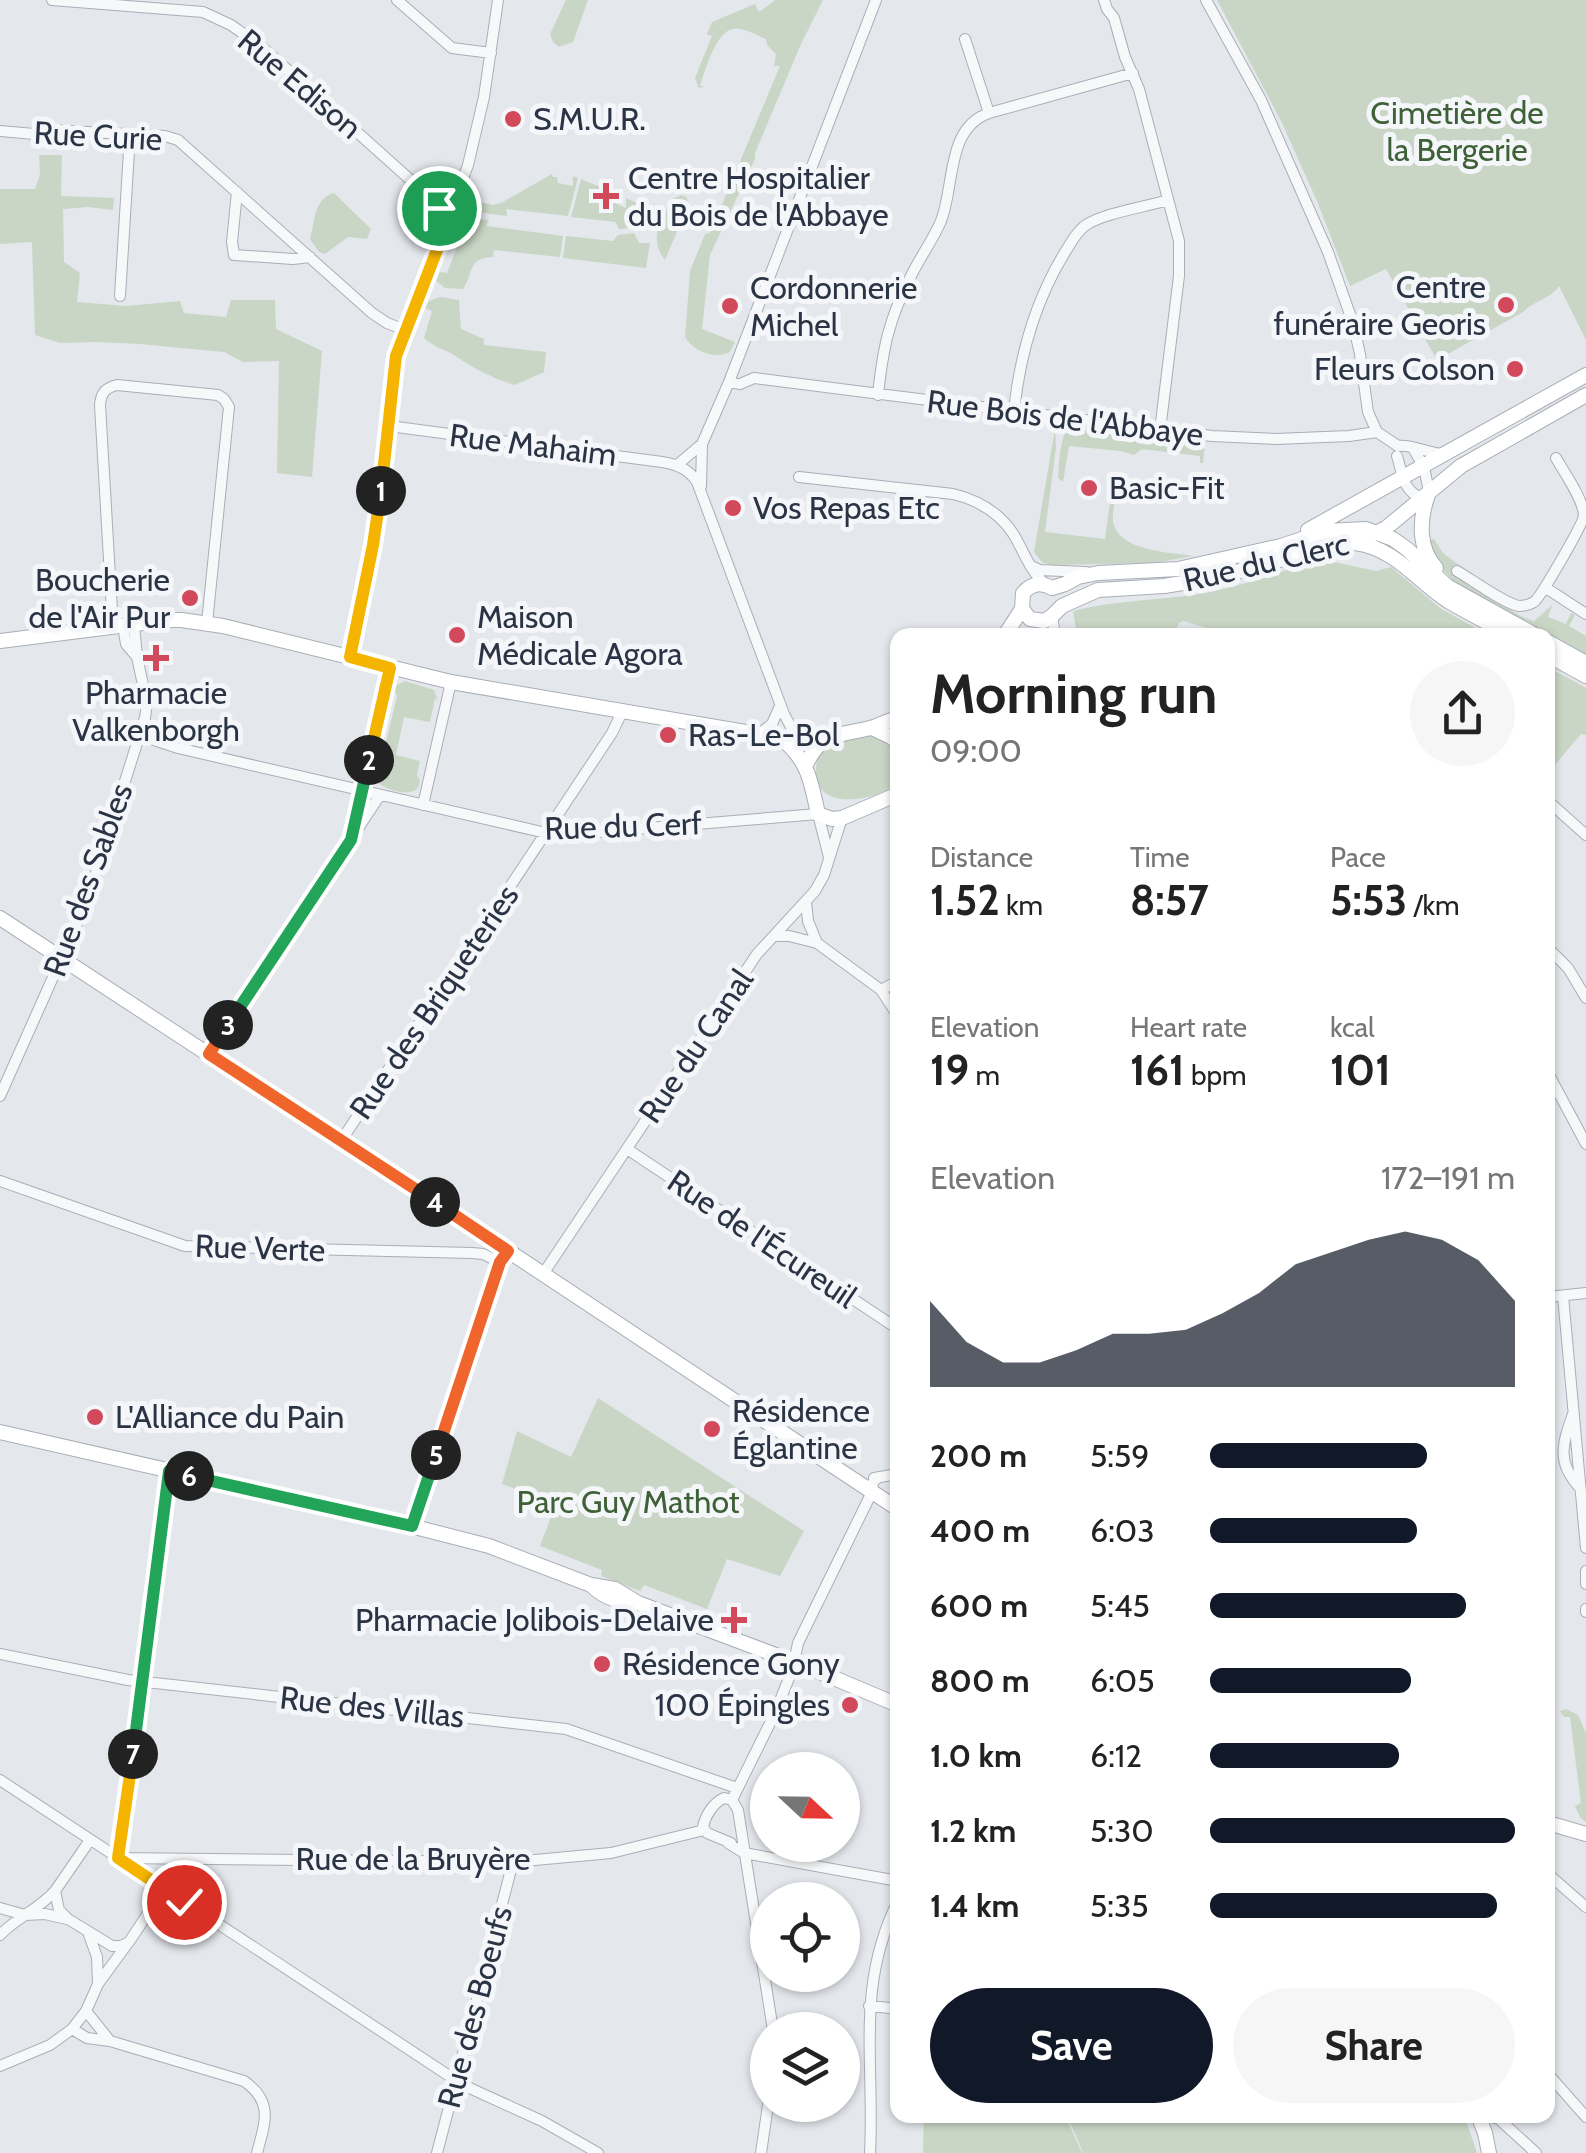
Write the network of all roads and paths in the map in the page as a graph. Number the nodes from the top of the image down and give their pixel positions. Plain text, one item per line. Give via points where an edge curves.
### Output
1 (52, 0) edge
2 (397, 0) edge
3 (498, 0) edge
4 (876, 0) edge
5 (1104, 0) edge
6 (1206, 0) edge
7 (965, 39) dead end
8 (491, 53) junction
9 (1133, 73) junction
10 (989, 113) junction
11 (0, 131) edge
12 (130, 135) junction
13 (466, 172) junction
14 (237, 192) junction
15 (429, 195) junction
16 (1168, 200) junction
17 (452, 211) junction
18 (439, 244) junction
19 (310, 257) junction
20 (120, 296) dead end
21 (404, 335) junction
22 (735, 364) junction
23 (1586, 374) edge
24 (754, 378) junction
25 (729, 382) junction
26 (1586, 394) edge
27 (878, 395) junction
28 (1014, 411) junction
29 (388, 426) junction
30 (1160, 430) junction
31 (1377, 432) junction
32 (702, 444) junction
33 (1412, 448) junction
34 (1397, 451) junction
35 (1444, 454) junction
36 (1556, 458) dead end
37 (677, 465) junction
38 (1424, 467) junction
39 (799, 476) dead end
40 (1396, 480) junction
41 (700, 490) junction
42 (1425, 494) junction
43 (1379, 533) junction
44 (1354, 542) junction
45 (1280, 546) junction
46 (1028, 562) junction
47 (1457, 571) dead end
48 (1092, 575) junction
49 (1049, 586) junction
50 (1452, 588) junction
51 (1546, 588) junction
52 (1026, 589) junction
53 (1586, 614) edge
54 (1040, 615) junction
55 (207, 623) junction
56 (123, 626) junction
57 (1019, 628) edge
58 (1048, 628) edge
59 (1498, 628) edge
60 (1523, 628) edge
61 (0, 641) edge
62 (1555, 646) edge
63 (350, 657) junction
64 (1555, 659) edge
65 (1586, 663) edge
66 (390, 668) junction
67 (1586, 676) edge
68 (451, 682) junction
69 (780, 705) junction
70 (623, 710) junction
71 (786, 720) junction
72 (890, 721) edge
73 (872, 728) junction
74 (770, 734) junction
75 (139, 735) junction
76 (803, 738) junction
77 (890, 738) edge
78 (820, 742) junction
79 (806, 765) junction
80 (362, 791) junction
81 (380, 795) junction
82 (890, 797) edge
83 (423, 805) junction
84 (1555, 806) edge
85 (818, 814) junction
86 (842, 818) junction
87 (546, 833) junction
88 (1586, 835) edge
89 (351, 840) junction
90 (828, 856) junction
91 (806, 902) junction
92 (0, 918) edge
93 (774, 936) junction
94 (817, 943) junction
95 (1555, 955) edge
96 (62, 958) junction
97 (890, 985) edge
98 (881, 990) junction
99 (1586, 998) edge
100 (890, 1004) edge
101 (209, 1054) junction
102 (1555, 1086) edge
103 (0, 1096) edge
104 (342, 1141) junction
105 (1586, 1144) edge
106 (626, 1149) junction
107 (0, 1182) edge
108 (480, 1232) junction
109 (472, 1254) junction
110 (504, 1256) junction
111 (543, 1274) junction
112 (1586, 1294) edge
113 (1563, 1296) junction
114 (1555, 1297) edge
115 (890, 1324) edge
116 (0, 1432) edge
117 (169, 1471) junction
118 (888, 1477) edge
119 (853, 1480) junction
120 (872, 1492) junction
121 (890, 1503) edge
122 (412, 1526) junction
123 (1586, 1548) edge
124 (1586, 1571) edge
125 (1586, 1584) edge
126 (0, 1654) edge
127 (794, 1663) junction
128 (142, 1682) junction
129 (890, 1703) edge
130 (0, 1780) edge
131 (737, 1788) junction
132 (732, 1800) junction
133 (1555, 1825) edge
134 (704, 1830) junction
135 (740, 1831) junction
136 (1586, 1834) edge
137 (90, 1840) junction
138 (728, 1843) junction
139 (744, 1853) junction
140 (118, 1858) junction
141 (513, 1862) junction
142 (890, 1880) edge
143 (1555, 1880) edge
144 (164, 1889) junction
145 (55, 1891) junction
146 (1586, 1907) edge
147 (0, 1908) edge
148 (25, 1915) junction
149 (68, 1919) junction
150 (890, 1920) edge
151 (88, 1932) junction
152 (0, 1935) edge
153 (129, 1942) junction
154 (98, 1984) junction
155 (869, 2006) junction
156 (890, 2008) edge
157 (86, 2012) junction
158 (770, 2012) edge
159 (72, 2029) junction
160 (110, 2041) junction
161 (0, 2066) edge
162 (456, 2080) junction
163 (1555, 2082) edge
164 (1586, 2117) edge
165 (766, 2122) edge
166 (1483, 2123) edge
167 (1503, 2123) edge
168 (256, 2153) edge
169 (437, 2153) edge
170 (598, 2153) edge
171 (761, 2153) edge
172 (870, 2153) edge
173 (1488, 2153) edge
174 (1536, 2153) edge

1 - 15 street, Rue Edison via 202,12 232,25
2 - 8 street via 452,48
3 - 8 street
4 - 22 street
5 - 9 street
6 - 31 street via 1273,124 1340,284
7 - 10 street
8 - 13 street
9 - 10 street
9 - 16 street
10 - 27 street via 962,136 940,224 886,334
11 - 12 street, Rue Curie
12 - 14 street, Rue Curie via 178,140
12 - 20 street
13 - 15 street
13 - 17 street
14 - 19 street, Rue Curie
14 - 19 street via 234,256
15 - 17 street, Rue Edison
15 - 18 street
16 - 28 street via 1090,223 1076,235 1031,327
16 - 30 street via 1180,264
17 - 18 street
18 - 21 street
19 - 21 street, Rue Curie
21 - 29 street
22 - 24 street, Rue Bois de l'Abbaye
22 - 25 street
23 - 35 street, Rue du Clerc
24 - 25 street, Rue Bois de l'Abbaye
24 - 27 street, Rue Bois de l'Abbaye
25 - 32 street
26 - 42 street via 1460,466
27 - 28 street, Rue Bois de l'Abbaye
28 - 30 street, Rue Bois de l'Abbaye
29 - 37 street, Rue Mahaim
29 - 63 street
30 - 31 street, Rue Bois de l'Abbaye via 1276,439
31 - 34 street
32 - 37 street
32 - 41 street
33 - 34 street
33 - 35 street
33 - 38 street
34 - 40 street
35 - 38 street, Rue du Clerc
36 - 51 street via 1584,518
37 - 41 street via 694,476
38 - 40 street, Rue du Clerc
38 - 42 street
39 - 46 street via 963,496 1004,522
40 - 42 street via 1412,494
40 - 45 street, Rue du Clerc
41 - 69 street
42 - 43 street
42 - 50 street via 1425,550
43 - 44 street, Rue du Clerc
43 - 45 street, Rue du Clerc via 1326,531
43 - 50 street
44 - 54 street, Rue du Clerc via 1202,580 1098,590
44 - 59 street via 1386,552 1446,599
45 - 48 street, Rue du Clerc via 1178,569
46 - 48 street via 1040,570
46 - 49 street
46 - 52 street
47 - 51 street via 1514,605 1530,605
48 - 49 street, Rue du Clerc
49 - 52 street, Rue du Clerc
49 - 54 street via 1058,599
50 - 60 street
51 - 53 street
52 - 54 street via 1022,598
54 - 57 street
54 - 58 street
55 - 56 street
55 - 56 street, Rue des Sables via 229,406 218,395 117,385 104,391 100,406
55 - 63 street
56 - 61 street
56 - 75 street, Rue des Sables via 147,703
62 - 65 street
63 - 66 street
64 - 67 street
66 - 68 street
66 - 80 street
68 - 70 street
68 - 83 street
69 - 71 street
69 - 74 street
70 - 74 street
70 - 87 street, Rue des Briqueteries
71 - 74 street via 786,728
71 - 76 street
72 - 73 street
73 - 77 street
73 - 78 street
74 - 76 street
74 - 79 street
75 - 80 street, Rue du Cerf
75 - 96 street, Rue des Sables via 90,893
76 - 78 street
78 - 79 street
79 - 85 street
80 - 81 street, Rue du Cerf
80 - 89 street
81 - 83 street, Rue du Cerf
81 - 89 street
82 - 86 street
83 - 87 street, Rue du Cerf
84 - 88 street
85 - 86 street
85 - 87 street, Rue du Cerf
85 - 90 street
86 - 90 street, Rue du Canal
87 - 104 street, Rue des Briqueteries
89 - 101 street
90 - 91 street, Rue du Canal
91 - 93 street, Rue du Canal
91 - 94 street
92 - 96 street
93 - 94 street
93 - 106 street, Rue du Canal
94 - 98 street
95 - 99 street
96 - 101 street
96 - 103 street, Rue des Sables
97 - 98 street
98 - 100 street
101 - 104 street
102 - 105 street
104 - 108 street
106 - 111 street, Rue du Canal
106 - 115 street, Rue de l'Écureuil
107 - 109 street, Rue Verte via 186,1246
108 - 109 street
108 - 110 street
109 - 110 street, Rue Verte
110 - 111 street
110 - 122 street
111 - 119 street
112 - 113 street
113 - 114 street
113 - 123 street
116 - 117 street
117 - 122 street
117 - 128 street
118 - 119 street
118 - 120 street via 872,1484
119 - 120 street
120 - 121 street
120 - 127 street via 798,1642
122 - 127 street via 499,1550 611,1599 638,1603
124 - 125 street
126 - 128 street, Rue des Villas
127 - 129 street
127 - 131 street
128 - 131 street, Rue des Villas via 560,1728
128 - 140 street
130 - 137 street
131 - 132 street
132 - 134 street via 716,1802
132 - 135 street
133 - 136 street
134 - 138 street
134 - 141 street, Rue de la Bruyère via 611,1853
135 - 138 street
135 - 139 street
137 - 140 street
137 - 145 street
138 - 139 street
139 - 142 street
139 - 158 street
140 - 141 street, Rue de la Bruyère
140 - 144 street
141 - 162 street, Rue des Boeufs
143 - 146 street
144 - 153 street
144 - 162 street
145 - 148 street
145 - 149 street
147 - 148 street
148 - 149 street
148 - 152 street
149 - 151 street
150 - 155 street
151 - 153 street via 112,1946
151 - 154 street
153 - 154 street
154 - 157 street
155 - 156 street
155 - 172 street
157 - 159 street
157 - 160 street
159 - 160 street
159 - 161 street
160 - 168 street via 233,2076 256,2089 266,2115
162 - 169 street, Rue des Boeufs
162 - 170 street
163 - 164 street
165 - 171 street
166 - 173 street
167 - 174 street

